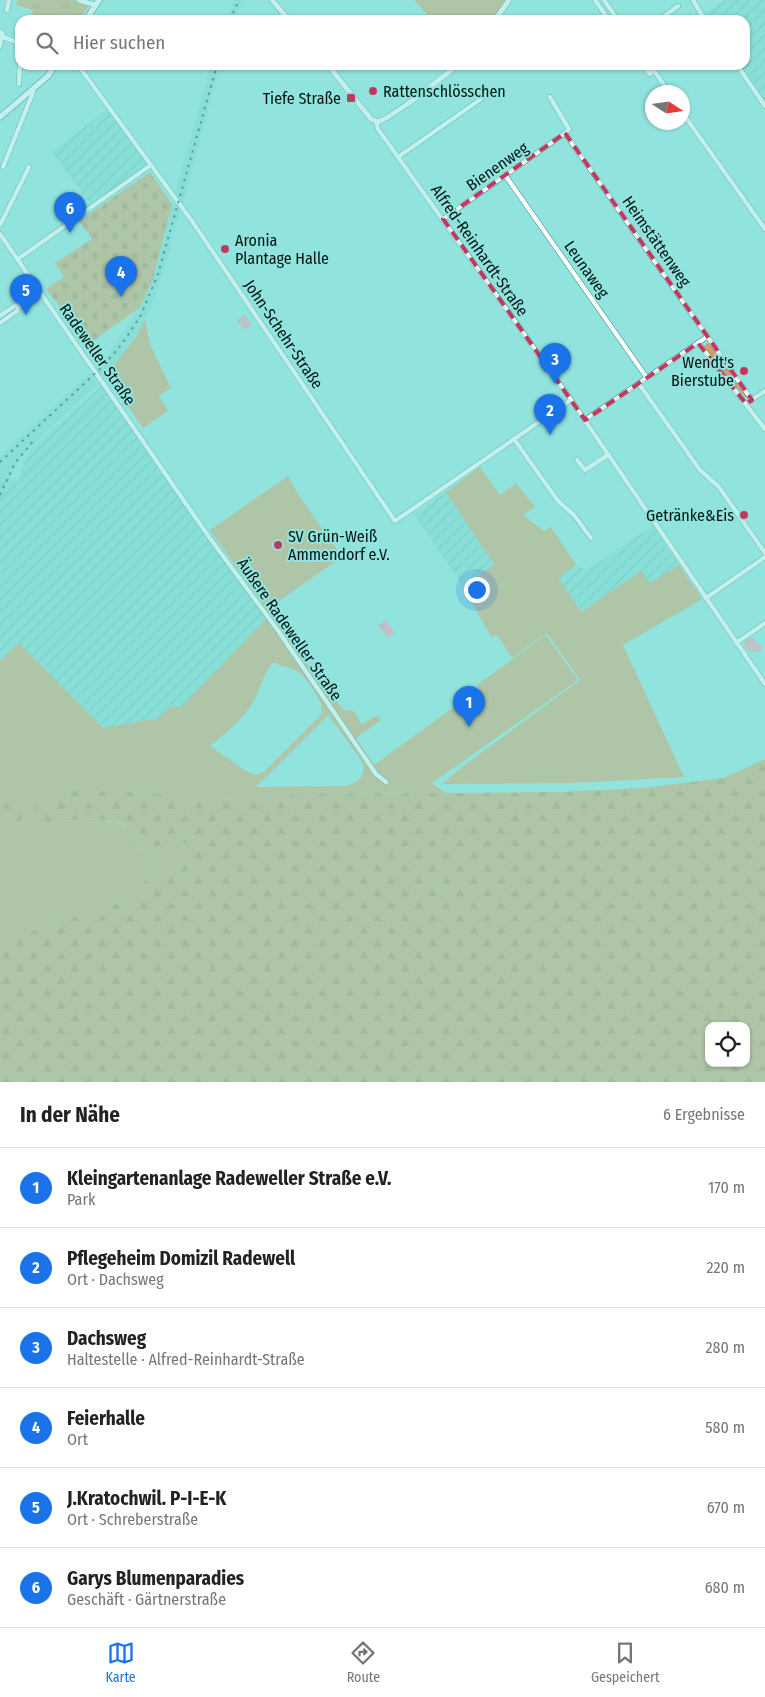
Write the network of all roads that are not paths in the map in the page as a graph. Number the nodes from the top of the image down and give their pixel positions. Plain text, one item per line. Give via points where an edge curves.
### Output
1 (9, 0) edge
2 (79, 0) edge
3 (272, 0) edge
4 (509, 0) edge
5 (594, 0) edge
6 (604, 0) edge
7 (693, 0) edge
8 (97, 3) edge
9 (678, 6) dead end
10 (7, 10) dead end
11 (89, 15) edge
12 (285, 15) edge
13 (498, 15) edge
14 (605, 15) edge
15 (614, 15) edge
16 (666, 15) edge
17 (703, 15) edge
18 (1, 33) edge
19 (15, 41) edge
20 (0, 46) edge
21 (20, 70) edge
22 (52, 70) edge
23 (82, 70) edge
24 (332, 70) edge
25 (452, 70) edge
26 (647, 70) edge
27 (740, 70) edge
28 (654, 71) joint
29 (19, 84) dead end
30 (664, 85) edge
31 (33, 90) junction
32 (550, 97) dead end
33 (481, 99) dead end
34 (765, 106) edge
35 (0, 117) edge
36 (376, 122) junction
37 (690, 123) edge
38 (565, 133) junction
39 (398, 157) junction
40 (151, 165) junction
41 (3, 167) dead end
42 (29, 167) dead end
43 (505, 175) junction
44 (443, 219) junction
45 (0, 225) edge
46 (765, 228) edge
47 (0, 234) edge
48 (18, 259) junction
49 (38, 290) junction
50 (22, 301) junction
51 (0, 316) edge
52 (0, 323) edge
53 (708, 336) junction
54 (698, 343) junction
55 (647, 378) junction
56 (639, 384) junction
57 (765, 391) edge
58 (571, 400) junction
59 (752, 400) junction
60 (746, 404) junction
61 (585, 420) junction
62 (765, 429) edge
63 (514, 440) junction
64 (608, 455) junction
65 (577, 460) dead end
66 (175, 488) joint
67 (591, 538) dead end
68 (765, 555) edge
69 (706, 598) junction
70 (765, 623) edge
71 (736, 643) junction
72 (763, 677) edge
73 (765, 684) edge
74 (386, 782) dead end

1 - 10 street
2 - 8 street
3 - 12 street
4 - 13 street
5 - 14 street
6 - 15 street
7 - 17 street
8 - 11 main road
9 - 16 street
18 - 19 street
18 - 20 street
21 - 29 street
22 - 31 main road
23 - 40 street, John-Schehr-Straße
24 - 36 street, Alfred-Reinhardt-Straße
25 - 36 street via 388,117
26 - 28 street via 650,74
27 - 34 street
28 - 30 street
31 - 35 main road
31 - 41 street
32 - 38 street, Heimstättenweg via 569,129
33 - 39 street
36 - 39 street, Alfred-Reinhardt-Straße
37 - 46 street
38 - 43 street, Bienenweg
38 - 53 street, Heimstättenweg
39 - 44 street, Alfred-Reinhardt-Straße
40 - 48 street
40 - 63 street, John-Schehr-Straße via 395,521
42 - 45 street
43 - 44 street, Bienenweg
43 - 55 street, Leunaweg
44 - 58 street, Alfred-Reinhardt-Straße
47 - 48 street, Radeweller Straße
48 - 49 street, Radeweller Straße
49 - 50 street
49 - 66 street, Radeweller Straße
50 - 51 street
50 - 52 street via 17,311
53 - 54 street
53 - 59 street, Heimstättenweg
54 - 55 street
54 - 60 street
55 - 56 street
56 - 61 street
56 - 68 street via 700,470 719,487
57 - 59 street
58 - 61 street, Alfred-Reinhardt-Straße
58 - 63 street
59 - 60 street
60 - 62 street
61 - 64 street, Alfred-Reinhardt-Straße
63 - 67 street via 558,501 574,515
64 - 65 street via 585,470
64 - 69 street, Alfred-Reinhardt-Straße
66 - 74 street, Äußere Radeweller Straße via 376,774
68 - 69 street
69 - 71 street, Alfred-Reinhardt-Straße
70 - 71 street
71 - 72 street, Alfred-Reinhardt-Straße
72 - 73 street, Alfred-Reinhardt-Straße

